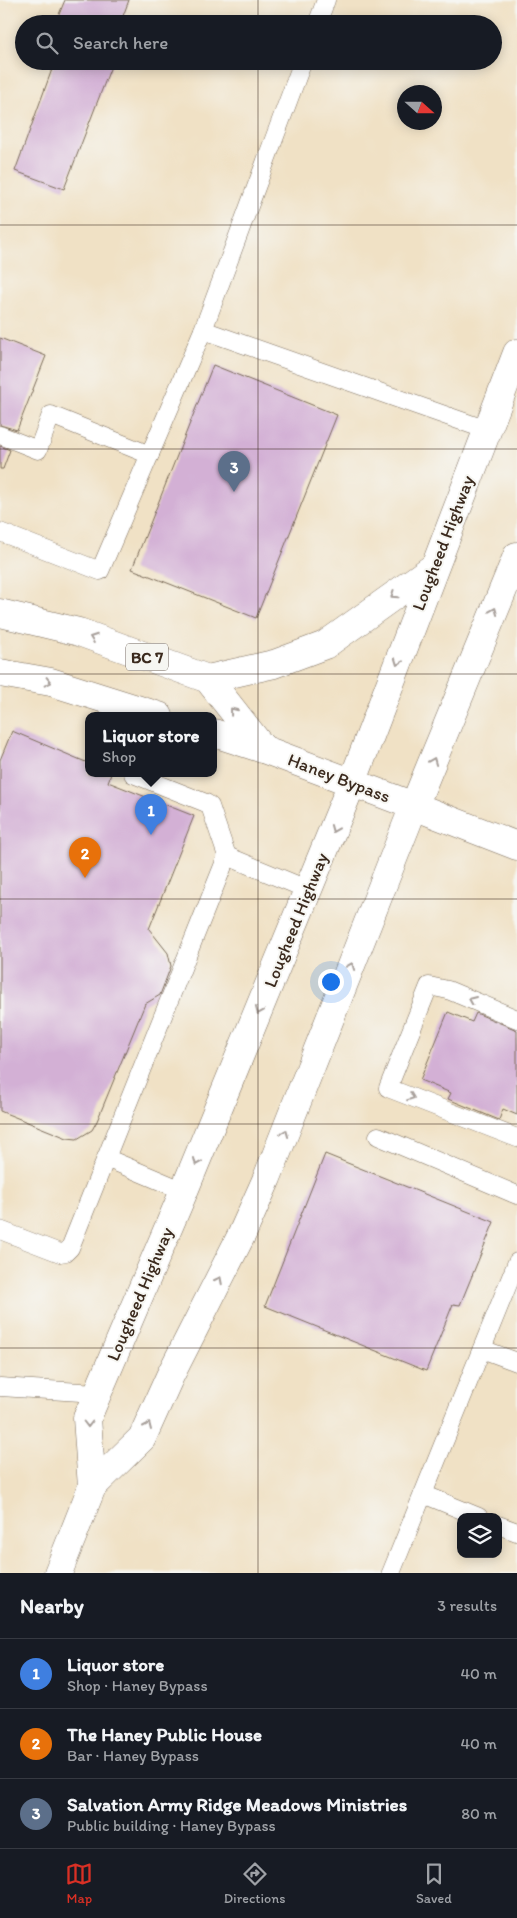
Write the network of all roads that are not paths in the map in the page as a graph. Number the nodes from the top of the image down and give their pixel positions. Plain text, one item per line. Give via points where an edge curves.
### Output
1 (326, 0) edge
2 (320, 15) edge
3 (300, 70) edge
4 (203, 330) junction
5 (517, 353) edge
6 (487, 430) junction
7 (0, 435) edge
8 (150, 455) junction
9 (0, 532) edge
10 (517, 556) edge
11 (434, 567) junction
12 (0, 613) edge
13 (0, 673) edge
14 (208, 679) junction
15 (146, 712) edge
16 (217, 734) edge
17 (263, 749) junction
18 (140, 777) edge
19 (352, 783) junction
20 (414, 806) junction
21 (517, 846) edge
22 (228, 856) junction
23 (309, 890) junction
24 (517, 1019) edge
25 (378, 1136) dead end
26 (517, 1138) edge
27 (106, 1158) junction
28 (184, 1191) junction
29 (517, 1195) edge
30 (0, 1230) edge
31 (517, 1262) edge
32 (482, 1348) junction
33 (517, 1362) edge
34 (0, 1387) edge
35 (97, 1393) junction
36 (92, 1487) junction
37 (423, 1494) junction
38 (469, 1513) edge
39 (502, 1526) edge
40 (517, 1532) edge
41 (58, 1573) edge
42 (392, 1573) edge

1 - 2 lane
3 - 4 lane
4 - 6 lane
4 - 8 lane
5 - 6 main road, Lougheed Highway
6 - 11 main road, Lougheed Highway
7 - 8 lane via 38,450 51,415
8 - 9 lane via 100,571
20 -> 10 main road, Lougheed Highway
11 -> 14 main road via 325,645 274,664
11 -> 19 main road, Lougheed Highway
14 -> 12 main road, BC 7 via 79,632
13 -> 15 main road via 51,682
17 -> 14 main road
16 - 17 main road, Haney Bypass
17 - 19 main road, Haney Bypass
18 - 22 lane via 210,806
19 - 20 main road, Haney Bypass
19 -> 23 main road, Lougheed Highway
20 - 21 main road, Haney Bypass
36 -> 20 main road, Lougheed Highway via 142,1438 242,1234
22 - 23 lane
22 - 27 lane
23 -> 28 main road, Lougheed Highway
24 -> 26 lane via 448,990 429,986 388,1088
25 - 29 lane
27 - 28 lane
27 - 30 lane via 66,1252 60,1253
28 - 35 main road, Lougheed Highway
31 - 32 lane
32 - 33 lane
32 - 37 lane
34 - 35 lane
35 -> 36 main road, Lougheed Highway via 87,1418
36 - 41 main road, Lougheed Highway
37 - 38 lane
37 - 42 lane
39 - 40 lane

